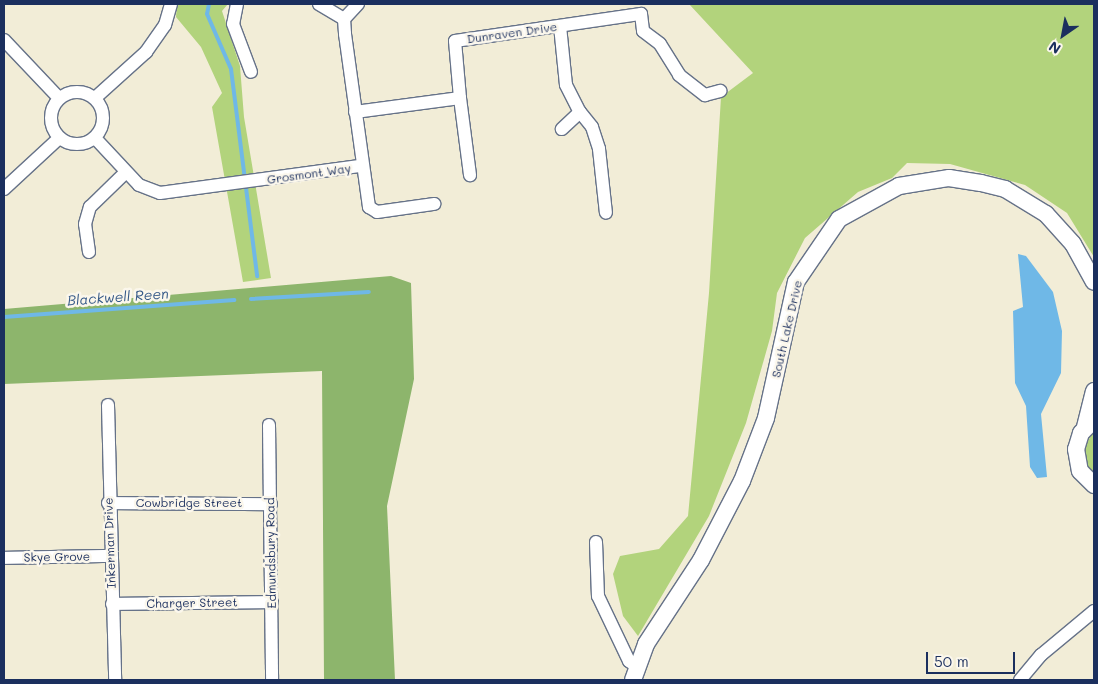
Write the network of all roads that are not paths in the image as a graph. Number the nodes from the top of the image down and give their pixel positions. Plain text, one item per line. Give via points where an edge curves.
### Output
1 (171, 4) edge
2 (237, 4) edge
3 (318, 4) edge
4 (358, 4) edge
5 (344, 18) junction
6 (560, 26) junction
7 (4, 40) edge
8 (251, 72) dead end
9 (720, 92) dead end
10 (59, 98) junction
11 (95, 98) junction
12 (460, 98) junction
13 (355, 112) junction
14 (580, 112) junction
15 (562, 129) dead end
16 (59, 138) junction
17 (95, 138) junction
18 (361, 166) junction
19 (125, 173) junction
20 (470, 175) dead end
21 (4, 189) edge
22 (434, 204) dead end
23 (606, 213) dead end
24 (89, 252) dead end
25 (1094, 282) edge
26 (1094, 391) edge
27 (108, 405) dead end
28 (1090, 423) edge
29 (269, 425) dead end
30 (1092, 486) edge
31 (108, 503) junction
32 (271, 504) junction
33 (596, 542) dead end
34 (110, 556) junction
35 (4, 558) edge
36 (272, 602) junction
37 (112, 604) junction
38 (1094, 611) edge
39 (635, 674) edge
40 (115, 680) edge
41 (272, 680) edge
42 (1020, 680) edge

1 - 11 street via 165,25 146,52
2 - 8 street via 233,24
3 - 5 street
4 - 5 street
5 - 13 street, Grosmont Way
6 - 9 street, Dunraven Drive via 641,14 643,31 660,44 679,75 705,95
6 - 12 street, Dunraven Drive via 455,42
6 - 14 street via 566,85
7 - 10 street
10 - 11 street via 80,91
10 - 16 street via 51,112 52,128
11 - 17 street via 104,121
12 - 13 street
12 - 20 street
13 - 18 street, Grosmont Way
14 - 15 street
14 - 23 street via 592,127 599,149
16 - 17 street via 80,145
16 - 21 street
17 - 19 street, Grosmont Way
18 - 19 street, Grosmont Way via 160,193 138,186
18 - 22 street via 369,207 378,212
19 - 24 street via 90,207 85,224
25 - 39 street, South Lake Drive via 1074,244 1046,214 1005,189 982,183 949,178 906,184 859,204 839,219 796,282 766,418 742,480
26 - 28 street
27 - 31 street, Inkerman Drive
28 - 30 street via 1076,449 1080,471
29 - 32 street, Edmundsbury Road
31 - 32 street, Cowbridge Street
31 - 34 street, Inkerman Drive
32 - 36 street, Edmundsbury Road
33 - 39 street, South Lake Drive via 598,596
34 - 35 street, Skye Grove
34 - 37 street, Inkerman Drive
36 - 37 street, Charger Street
36 - 41 street, Edmundsbury Road
37 - 40 street, Inkerman Drive
38 - 42 street via 1041,655

